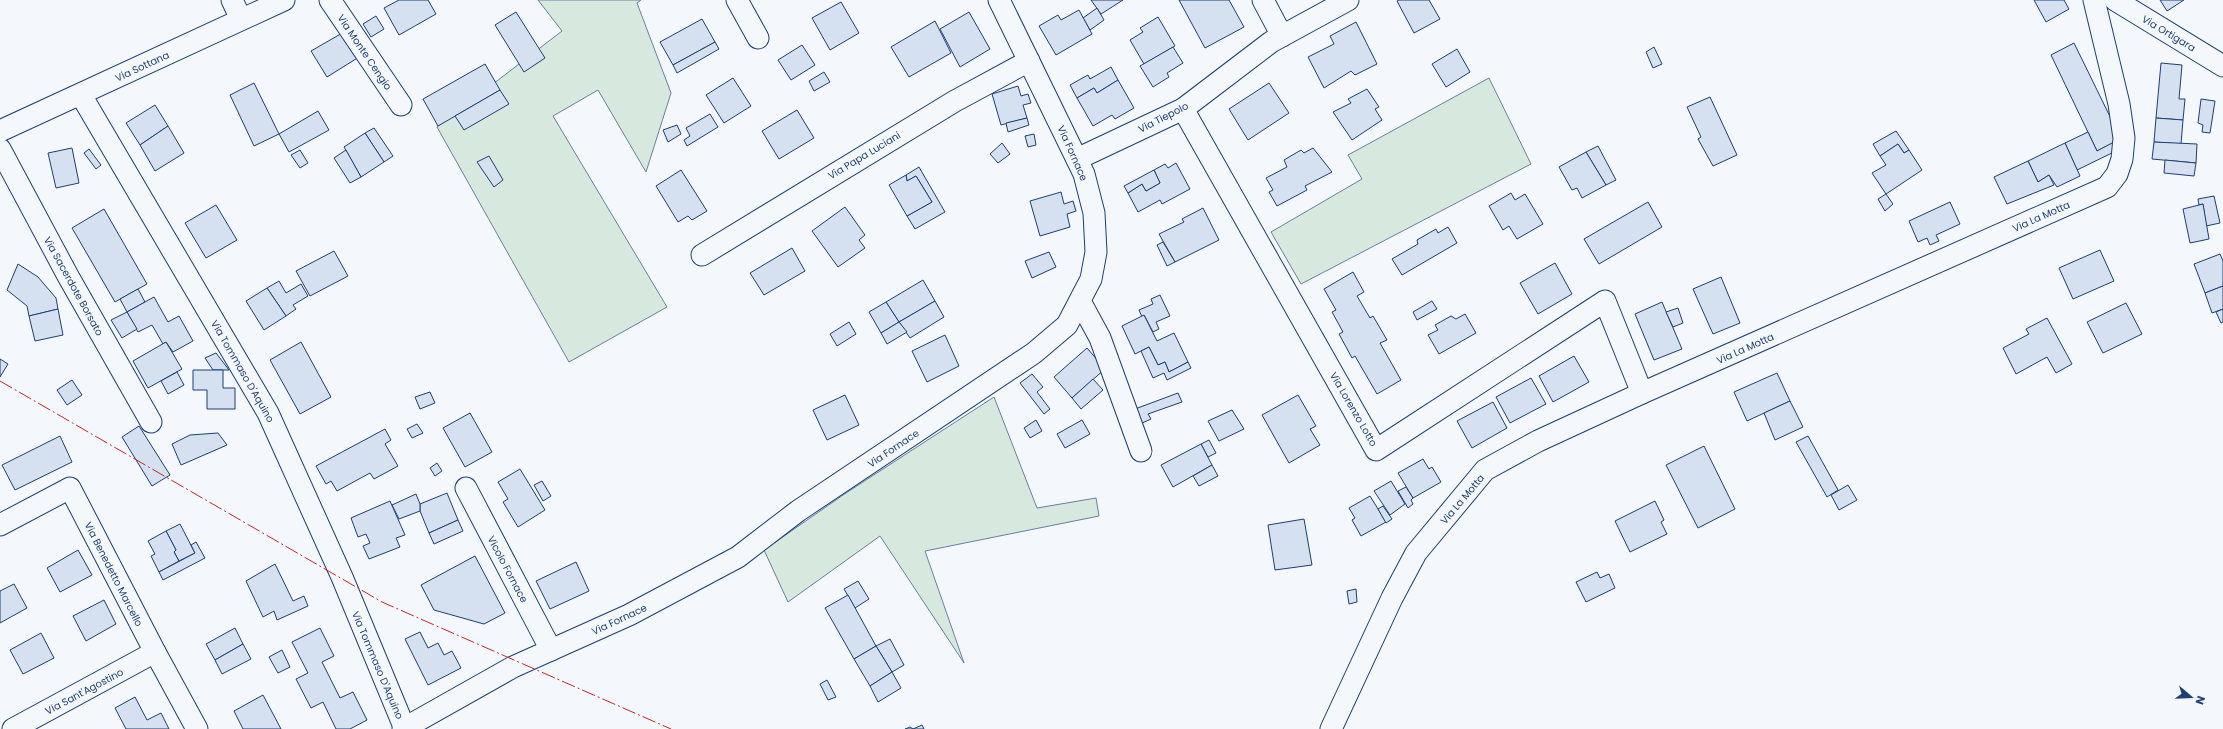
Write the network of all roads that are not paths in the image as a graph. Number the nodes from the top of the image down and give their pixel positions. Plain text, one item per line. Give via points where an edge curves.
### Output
1 (232, 0) edge
2 (284, 0) edge
3 (330, 0) edge
4 (736, 0) edge
5 (999, 0) edge
6 (1263, 0) edge
7 (1348, 0) edge
8 (2094, 0) edge
9 (2115, 0) edge
10 (241, 19) junction
11 (1282, 36) junction
12 (758, 38) dead end
13 (1029, 61) junction
14 (2223, 66) edge
15 (81, 95) junction
16 (401, 105) dead end
17 (1183, 109) junction
18 (0, 131) edge
19 (0, 148) edge
20 (1077, 159) junction
21 (702, 255) dead end
22 (1081, 303) junction
23 (1642, 393) junction
24 (151, 422) dead end
25 (1141, 451) dead end
26 (466, 488) dead end
27 (0, 525) edge
28 (551, 650) junction
29 (155, 652) junction
30 (13, 729) edge
31 (198, 729) edge
32 (404, 729) edge
33 (1331, 729) edge

1 - 10 street
2 - 10 street, Via Sottana
3 - 16 street, Via Monte Cengio
4 - 12 street
5 - 13 street, Via Fornace
6 - 11 street
7 - 11 street, Via Tiepolo
8 - 23 street, Via La Motta via 2124,138 2122,159 2117,174 2107,187
9 - 14 street, Via Ortigara
10 - 15 street, Via Sottana
11 - 17 street, Via Tiepolo
13 - 20 street, Via Fornace
13 - 21 street, Via Papa Luciani via 916,124
15 - 18 street, Via Sottana
15 - 32 street, Via Tommaso D'Aquino via 268,413 342,577
17 - 20 street, Via Tiepolo
17 - 23 street, Via Lorenzo Lotto via 1376,450 1605,302
19 - 24 street, Via Sacerdote Borsato via 68,276
20 - 22 street, Via Fornace via 1084,174 1094,213 1096,252 1091,279
22 - 25 street via 1100,338
22 - 28 street, Via Fornace via 1067,325 1034,353 798,511 738,557 628,615
23 - 33 street, Via La Motta via 1538,441 1485,470 1416,553 1392,598
26 - 28 street, Vicolo Fornace
27 - 29 street, Via Benedetto Marcello via 70,488
28 - 32 street, Via Fornace via 513,666
29 - 30 street, Via Sant'Agostino
29 - 31 street, Via Benedetto Marcello

